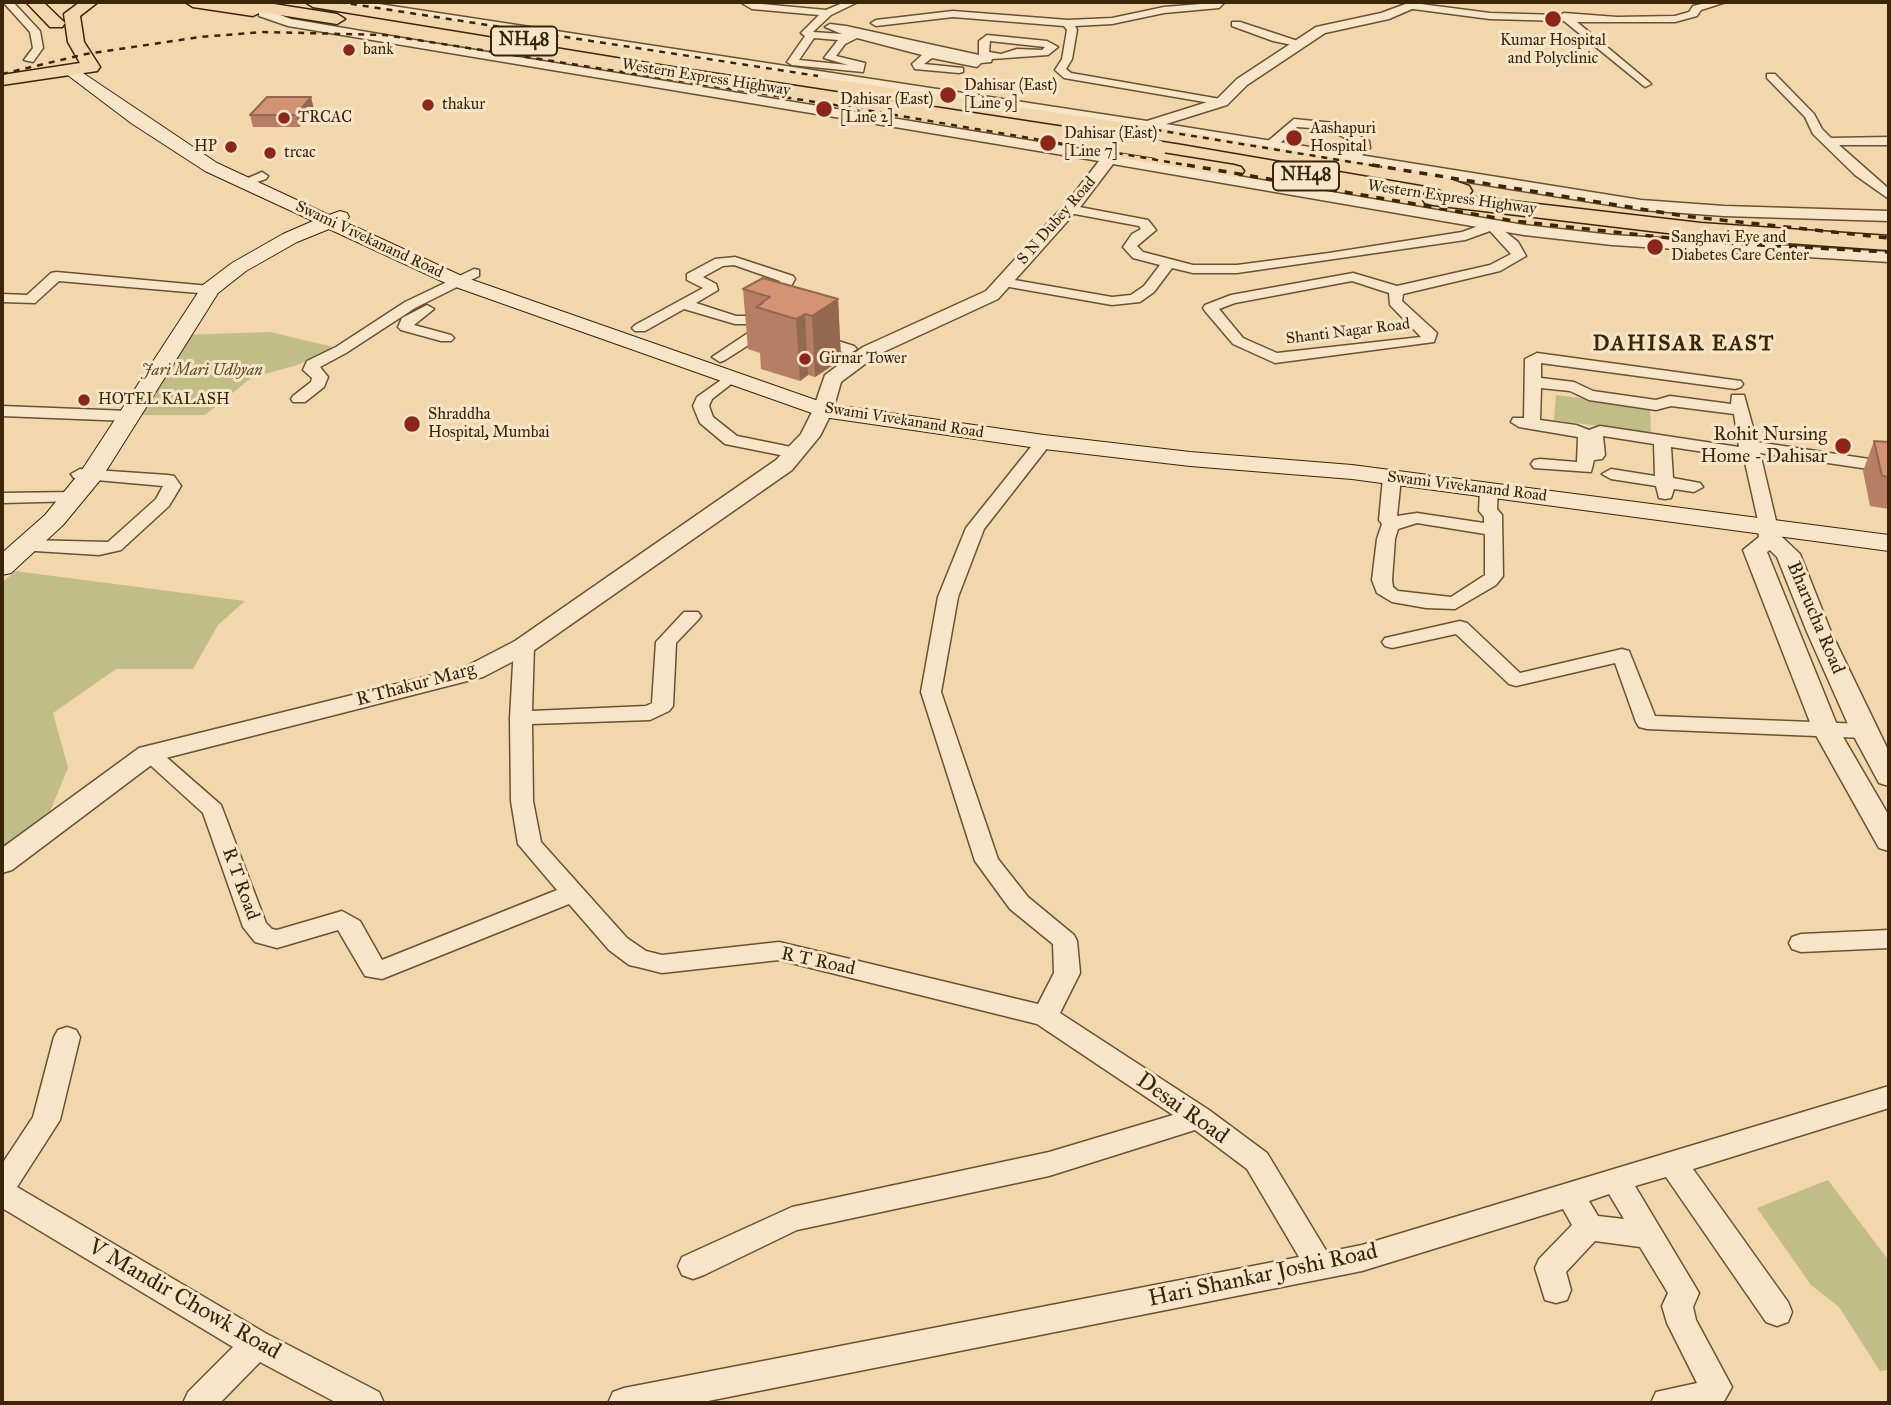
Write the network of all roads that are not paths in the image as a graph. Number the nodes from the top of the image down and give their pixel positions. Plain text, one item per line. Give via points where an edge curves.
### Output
1 (8, 2) edge
2 (34, 2) edge
3 (76, 2) edge
4 (90, 2) edge
5 (193, 2) edge
6 (231, 2) edge
7 (343, 2) edge
8 (853, 2) edge
9 (1220, 2) edge
10 (1721, 2) edge
11 (746, 3) edge
12 (1417, 4) edge
13 (268, 7) edge
14 (321, 7) edge
15 (827, 13) junction
16 (1564, 16) junction
17 (56, 23) junction
18 (876, 23) dead end
19 (1068, 23) junction
20 (1236, 23) dead end
21 (812, 30) junction
22 (853, 32) junction
23 (896, 44) junction
24 (1302, 44) junction
25 (58, 47) junction
26 (930, 54) junction
27 (981, 59) junction
28 (29, 60) junction
29 (91, 67) junction
30 (2, 69) edge
31 (708, 69) junction
32 (785, 69) junction
33 (71, 70) junction
34 (1771, 76) dead end
35 (2, 80) edge
36 (1645, 84) dead end
37 (1222, 102) junction
38 (1144, 128) junction
39 (1889, 141) edge
40 (1828, 142) junction
41 (1271, 145) junction
42 (1109, 146) junction
43 (1351, 159) junction
44 (253, 179) junction
45 (1889, 195) edge
46 (1457, 196) junction
47 (1069, 209) junction
48 (333, 216) junction
49 (1889, 216) edge
50 (1492, 225) junction
51 (1889, 231) edge
52 (1889, 243) edge
53 (1889, 257) edge
54 (1168, 263) junction
55 (471, 279) junction
56 (1003, 282) junction
57 (204, 290) junction
58 (1396, 291) junction
59 (2, 298) edge
60 (682, 304) junction
61 (620, 327) junction
62 (446, 338) dead end
63 (849, 349) dead end
64 (726, 367) junction
65 (1534, 382) junction
66 (299, 399) dead end
67 (825, 404) junction
68 (1691, 404) junction
69 (1741, 410) junction
70 (2, 411) edge
71 (123, 416) junction
72 (1663, 438) junction
73 (1044, 442) junction
74 (1749, 450) junction
75 (795, 453) junction
76 (1596, 455) dead end
77 (1540, 464) dead end
78 (1889, 467) edge
79 (1611, 474) dead end
80 (1392, 478) junction
81 (76, 486) junction
82 (1694, 487) dead end
83 (1665, 489) junction
84 (2, 498) edge
85 (1494, 507) junction
86 (1388, 520) dead end
87 (1768, 525) junction
88 (1889, 527) edge
89 (1889, 543) edge
90 (26, 546) junction
91 (2, 553) edge
92 (2, 567) edge
93 (691, 615) dead end
94 (1392, 642) dead end
95 (524, 646) junction
96 (521, 718) junction
97 (1826, 730) junction
98 (1864, 731) junction
99 (149, 754) junction
100 (1889, 777) edge
101 (1889, 841) edge
102 (2, 863) edge
103 (574, 892) junction
104 (1889, 939) edge
105 (1801, 943) dead end
106 (1045, 1016) junction
107 (67, 1037) dead end
108 (1889, 1097) edge
109 (1199, 1118) junction
110 (1672, 1162) junction
111 (1616, 1180) junction
112 (2, 1187) edge
113 (2, 1193) edge
114 (1570, 1194) junction
115 (1589, 1228) junction
116 (1649, 1236) junction
117 (693, 1266) dead end
118 (1320, 1266) junction
119 (1556, 1290) dead end
120 (1777, 1312) dead end
121 (256, 1344) junction
122 (199, 1403) edge
123 (368, 1403) edge
124 (624, 1403) edge
125 (1667, 1403) edge

1 - 28 street via 34,31 38,48
2 - 17 highway
3 - 17 main road via 58,14
4 - 29 main road, Swami Vivekanand Road via 72,14 76,42
5 - 13 highway
6 - 14 highway, Western Express Highway / NH48
7 - 32 street
8 - 15 street
9 - 19 street via 1112,22
10 - 16 street via 1675,19
11 - 15 street
12 - 16 street via 1479,15
12 - 24 street, S N Dubey Road via 1321,30
13 - 14 highway via 297,18
13 - 42 street via 288,22 420,45
14 - 31 highway, Western Express Highway / NH48
14 - 32 highway
14 - 42 highway, Western Express Highway / NH48 via 687,75 721,86
15 - 21 street
16 - 36 street
17 - 25 main road, Swami Vivekanand Road
18 - 19 street via 953,15
19 - 37 street via 1071,39 1060,70 1068,76
20 - 24 street
21 - 22 street
21 - 22 street via 830,27
21 - 32 street
22 - 23 street
22 - 32 street via 829,58 861,65 859,70
23 - 26 street
23 - 27 street
24 - 37 street, S N Dubey Road via 1242,82
25 - 28 main road
25 - 33 main road, Swami Vivekanand Road
26 - 27 street
26 - 27 street via 919,67 978,67
27 - 27 street via 984,41 991,37 1053,47 1044,53 1017,52
28 - 30 main road
29 - 33 main road
29 - 44 main road, Swami Vivekanand Road
31 - 32 highway
31 - 42 highway, Western Express Highway / NH48
32 - 38 highway
33 - 35 main road
33 - 44 main road, Swami Vivekanand Road via 193,157
34 - 40 street via 1796,99
37 - 38 street, S N Dubey Road
38 - 41 street
38 - 42 street, S N Dubey Road
38 - 46 highway via 1441,182
39 - 40 street
40 - 45 street
41 - 43 street
41 - 43 street via 1294,123 1330,126 1365,144
42 - 46 highway, Western Express Highway / NH48, bridge via 1161,146
42 - 46 highway via 1434,204
42 - 47 street, S N Dubey Road
42 - 50 street
43 - 49 street via 1641,205
44 - 48 main road, Swami Vivekanand Road
46 - 51 highway, Western Express Highway / NH48
46 - 52 highway, Western Express Highway / NH48 via 1701,230
47 - 54 street via 1143,223 1149,230 1130,247 1138,255
47 - 56 street, S N Dubey Road
48 - 55 main road, Swami Vivekanand Road
48 - 57 main road
50 - 53 street via 1612,240
50 - 54 street via 1465,236 1237,269 1193,269
50 - 58 street, Shanti Nagar Road via 1519,256 1495,268
54 - 56 street via 1149,289 1135,299 1112,301
55 - 61 main road, Swami Vivekanand Road
55 - 62 street via 405,324
55 - 66 street via 410,305 313,364 311,370 320,377 318,384
56 - 67 street, S N Dubey Road via 992,295 870,351 832,379
57 - 59 street via 56,276 30,300
57 - 71 main road
58 - 58 street, Shanti Nagar Road via 1395,302 1429,339 1275,358 1238,341 1210,308 1231,299 1353,277
60 - 60 street via 712,288 695,281 694,275 725,261 788,279 783,288 785,299 757,318 735,320
60 - 61 street
61 - 64 main road, Swami Vivekanand Road
61 - 64 main road, Swami Vivekanand Road
63 - 64 street via 765,328
64 - 67 main road, Swami Vivekanand Road
64 - 75 street via 701,406 706,419 731,440
65 - 68 street via 1656,405 1670,401
65 - 69 street, Bharucha Road via 1533,359 1543,358 1735,380
65 - 77 street via 1525,423 1586,435 1585,468
67 - 73 main road, Swami Vivekanand Road
67 - 75 street, R Thakur Marg via 810,436
67 - 83 main road, Swami Vivekanand Road via 1017,428
68 - 69 street
68 - 72 street via 1663,405
69 - 74 street, Bharucha Road
70 - 71 street
71 - 81 main road
72 - 74 street
72 - 76 street via 1600,431 1593,435
72 - 83 street
73 - 80 main road, Swami Vivekanand Road
73 - 106 street via 975,528 948,597 931,692 988,861 1019,903 1065,941 1067,973
74 - 78 street
74 - 87 street, Bharucha Road
75 - 95 street, R Thakur Marg
79 - 83 street
80 - 85 main road, Swami Vivekanand Road
80 - 86 street
81 - 84 street
81 - 90 main road
81 - 90 street via 168,480 172,486 163,502 114,546
81 - 91 main road
82 - 83 street
83 - 87 main road, Swami Vivekanand Road
85 - 85 street via 1494,576 1461,600 1426,603 1392,596 1384,589 1390,526 1404,519 1431,519
85 - 87 main road, Swami Vivekanand Road
87 - 88 main road, Swami Vivekanand Road
87 - 89 main road, Swami Vivekanand Road
87 - 97 street via 1755,550
87 - 98 street, Bharucha Road via 1788,554
90 - 92 main road
93 - 96 street via 666,642 662,706 650,713
94 - 97 street via 1460,627 1516,680 1622,655 1647,722
95 - 96 street
95 - 99 street, R Thakur Marg via 474,672
96 - 103 street, R T Road via 522,801 530,844
97 - 98 street
97 - 101 street
98 - 100 street, Bharucha Road
99 - 102 street, R Thakur Marg
99 - 103 street, R T Road via 213,810 255,926 264,936 277,939 342,920 351,927 374,969 382,970
103 - 106 street, R T Road via 618,944 638,958 662,964 779,951
104 - 105 street
106 - 109 street, Desai Road
107 - 112 street via 46,1120
108 - 110 street, Hari Shankar Joshi Road
109 - 117 street via 1049,1164 792,1219
109 - 118 street, Desai Road via 1257,1161
110 - 111 street, Hari Shankar Joshi Road
110 - 120 street
111 - 114 street, Hari Shankar Joshi Road
111 - 116 street
113 - 121 street, V Mandir Chowk Road
114 - 115 street
114 - 118 street, Hari Shankar Joshi Road via 1362,1258
115 - 116 street
115 - 119 street via 1550,1268
116 - 125 street via 1684,1293 1677,1306 1682,1324 1716,1387 1702,1397
118 - 124 street, Hari Shankar Joshi Road
121 - 122 street
121 - 123 street, V Mandir Chowk Road

